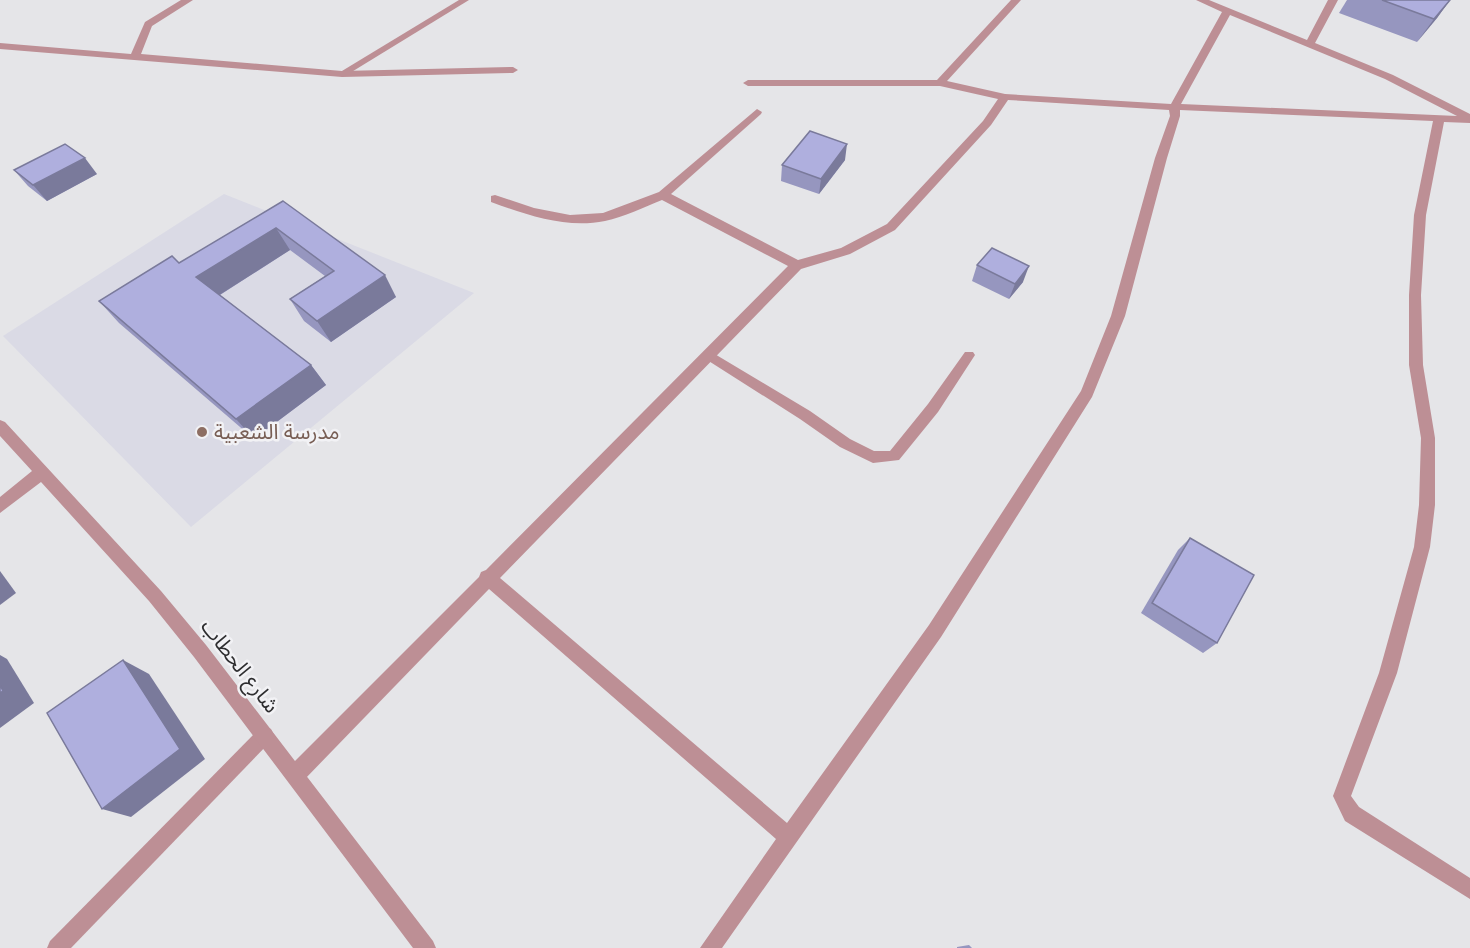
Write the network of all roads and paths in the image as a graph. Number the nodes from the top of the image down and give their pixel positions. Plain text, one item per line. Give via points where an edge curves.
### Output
1 (188, 0) edge
2 (465, 0) edge
3 (1016, 0) edge
4 (1202, 0) edge
5 (1333, 0) edge
6 (1227, 11) junction
7 (1310, 44) junction
8 (0, 46) edge
9 (135, 57) junction
10 (513, 70) dead end
11 (342, 74) junction
12 (748, 83) dead end
13 (940, 83) junction
14 (1005, 97) junction
15 (1174, 108) junction
16 (757, 112) dead end
17 (1439, 118) junction
18 (1470, 119) edge
19 (663, 195) junction
20 (495, 199) dead end
21 (797, 265) junction
22 (708, 355) junction
23 (969, 355) dead end
24 (0, 426) edge
25 (41, 473) junction
26 (0, 506) edge
27 (487, 577) junction
28 (265, 735) junction
29 (296, 774) junction
30 (788, 837) junction
31 (1470, 889) edge
32 (57, 948) edge
33 (426, 948) edge
34 (710, 948) edge

1 - 9 street via 148,24
2 - 11 lane
3 - 13 street
4 - 6 street
5 - 7 street
6 - 7 street
6 - 15 street
7 - 18 street via 1399,81
8 - 9 street
9 - 11 street
10 - 11 street
12 - 13 street
13 - 14 street
14 - 15 street
14 - 21 street via 987,123 891,227 848,250
15 - 17 street
15 - 30 street via 1175,116 1118,316 1087,393 934,631
16 - 19 street
17 - 18 street
17 - 31 street via 1420,215 1415,296 1416,365 1428,438 1422,547 1388,673 1342,796 1352,814
19 - 20 street via 604,217 570,219 532,212
19 - 21 street
21 - 22 street
22 - 23 lane via 873,457 894,456
22 - 27 street
24 - 25 street, شارع الحطاب
25 - 26 street
25 - 28 street, شارع الحطاب via 154,596
27 - 29 street
27 - 30 street
28 - 29 street, شارع الحطاب
28 - 32 street
29 - 33 street, شارع الحطاب
30 - 34 street

